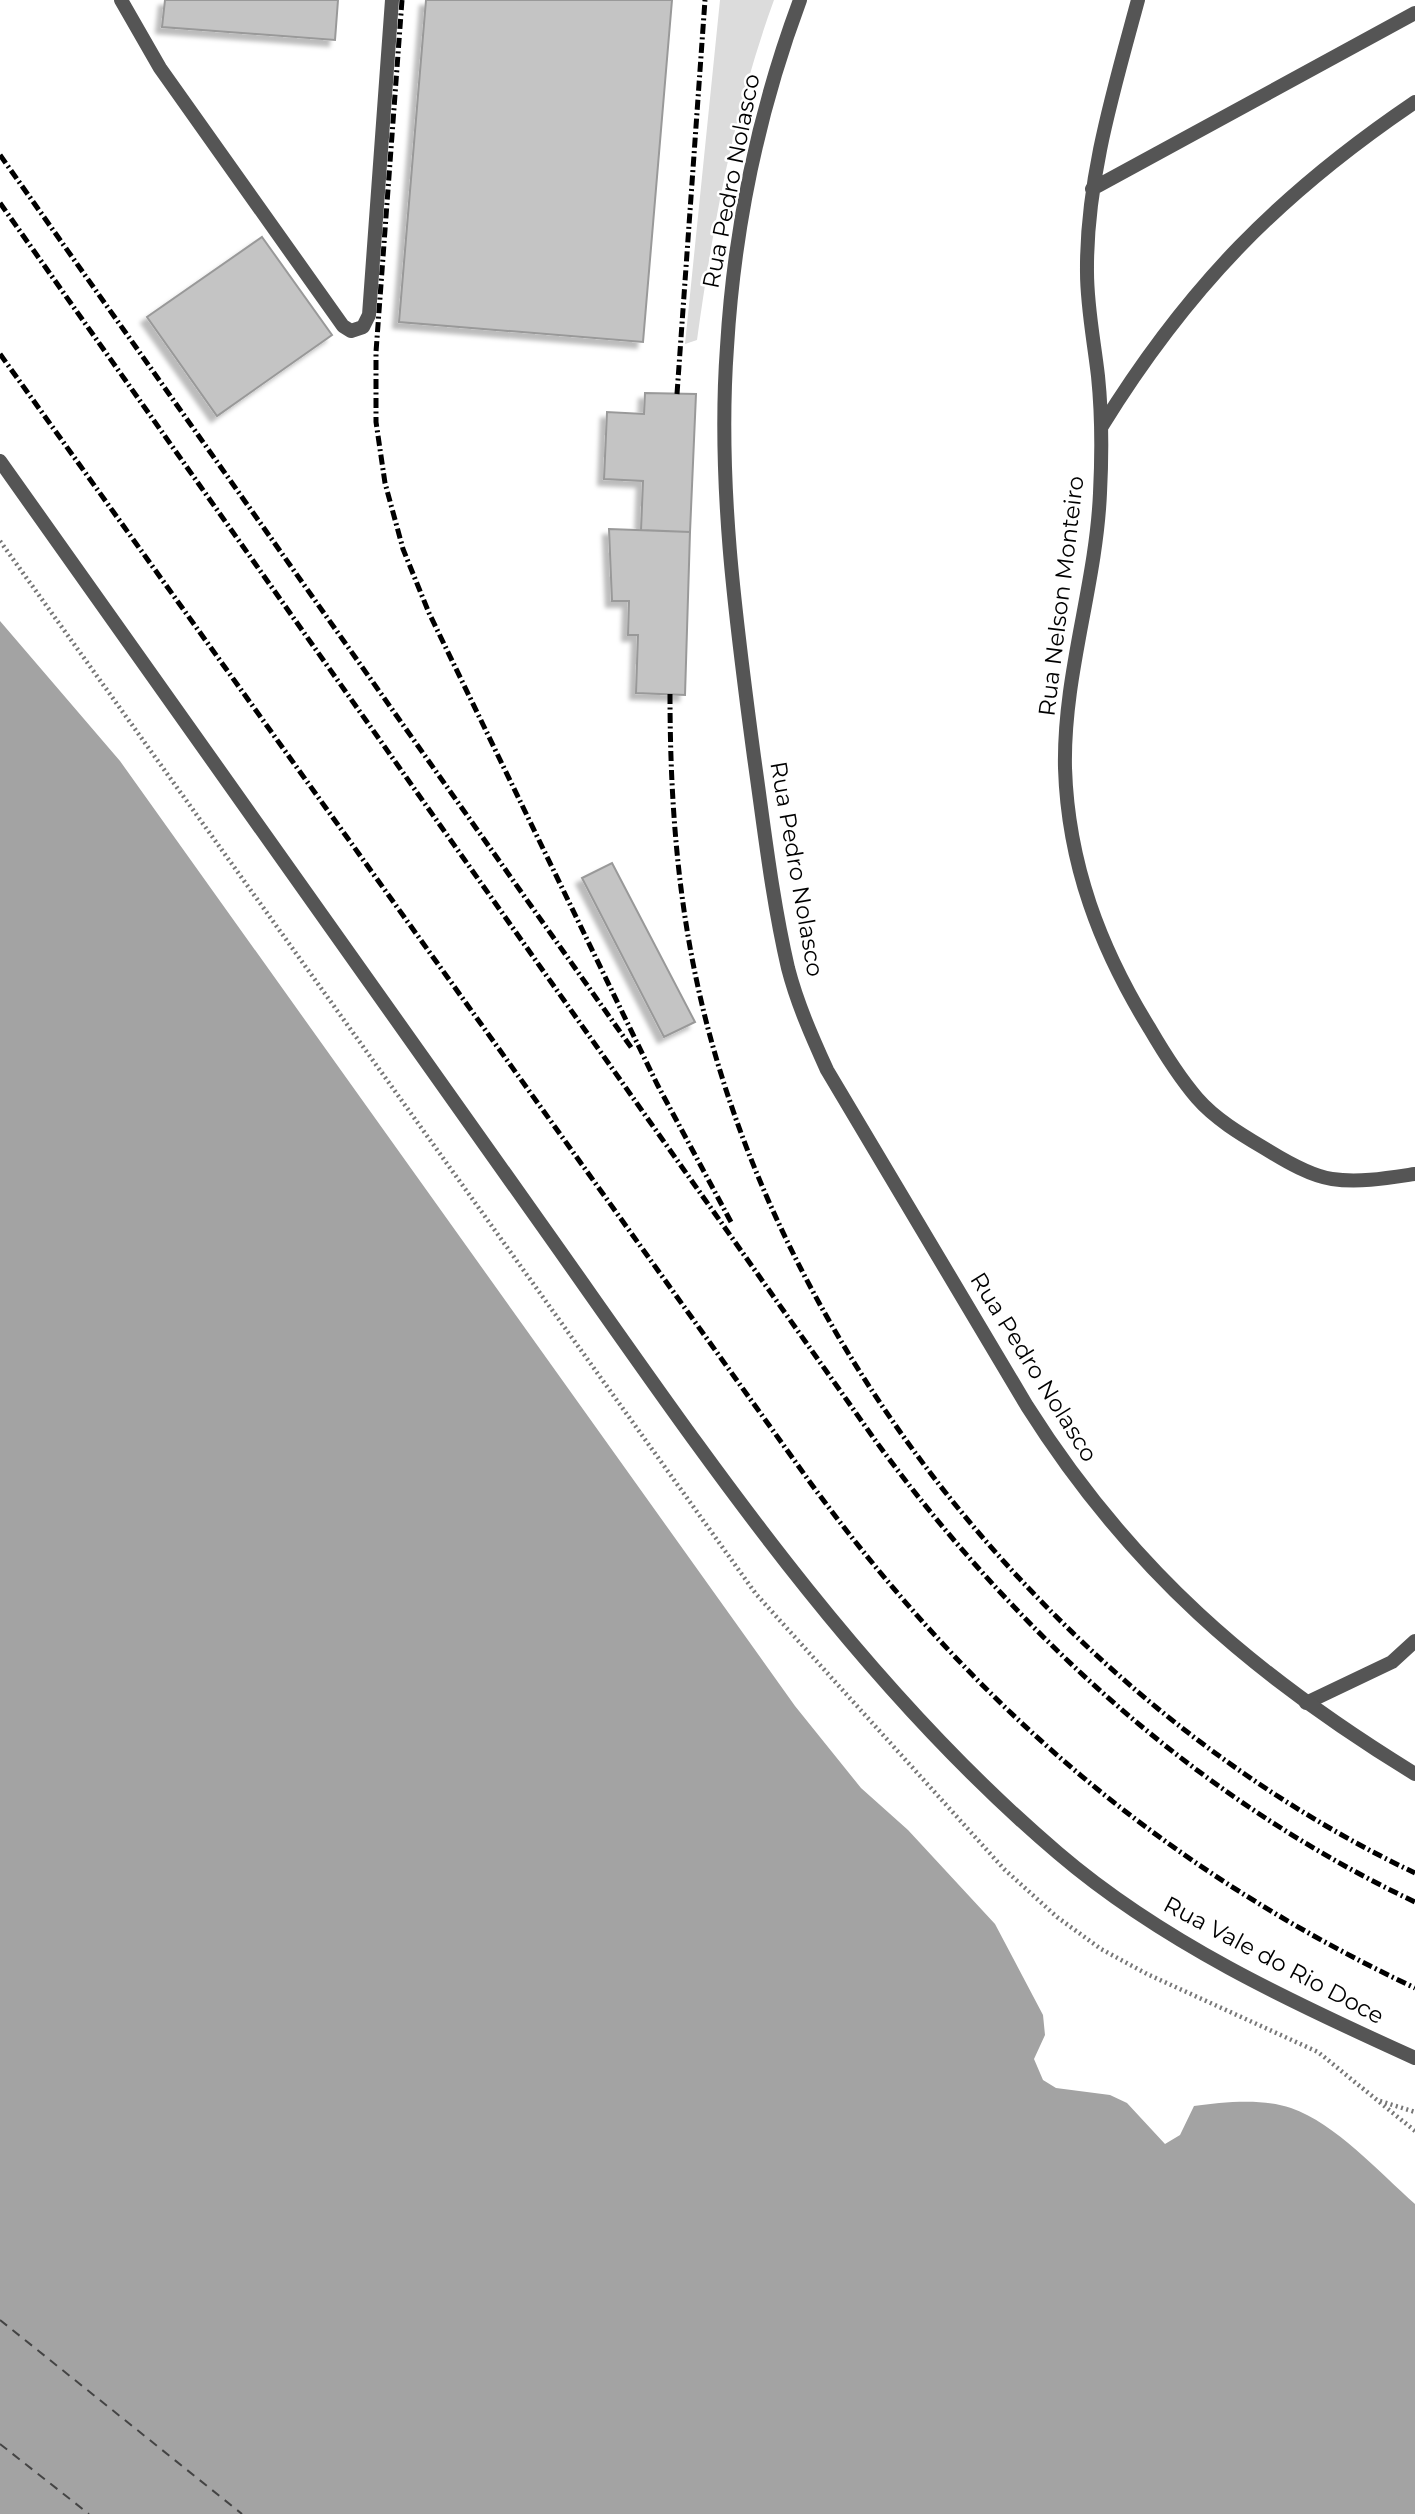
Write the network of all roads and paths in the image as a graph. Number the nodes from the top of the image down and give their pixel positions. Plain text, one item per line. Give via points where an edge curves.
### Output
1 (121, 0) edge
2 (393, 0) edge
3 (800, 0) edge
4 (1138, 0) edge
5 (1415, 13) edge
6 (1415, 102) edge
7 (1091, 190) junction
8 (1102, 426) junction
9 (0, 461) edge
10 (1415, 1174) edge
11 (1415, 1641) edge
12 (1306, 1703) junction
13 (1415, 1774) edge
14 (1415, 2058) edge
15 (1376, 2099) dead end
16 (1415, 2112) edge

1 - 2 street via 160,68 343,326 351,331 363,327 369,315
3 - 12 street, Rua Pedro Nolasco via 775,70 743,217 726,348 725,427 742,668 788,968 827,1070 1054,1449 1167,1587 1240,1653
4 - 7 street, Rua Nelson Monteiro
5 - 7 street
6 - 8 street via 1288,196 1204,282 1167,328
7 - 8 street, Rua Nelson Monteiro via 1087,273
8 - 10 street, Rua Nelson Monteiro via 1096,533 1069,688 1065,768 1071,834 1086,899 1109,959 1167,1057 1198,1099 1239,1133 1285,1161 1330,1179
9 - 14 street, Rua Vale do Rio Doce via 682,1423 829,1613 985,1788 1115,1898 1306,2008
11 - 12 street via 1391,1662
12 - 13 street, Rua Pedro Nolasco
15 - 16 path

